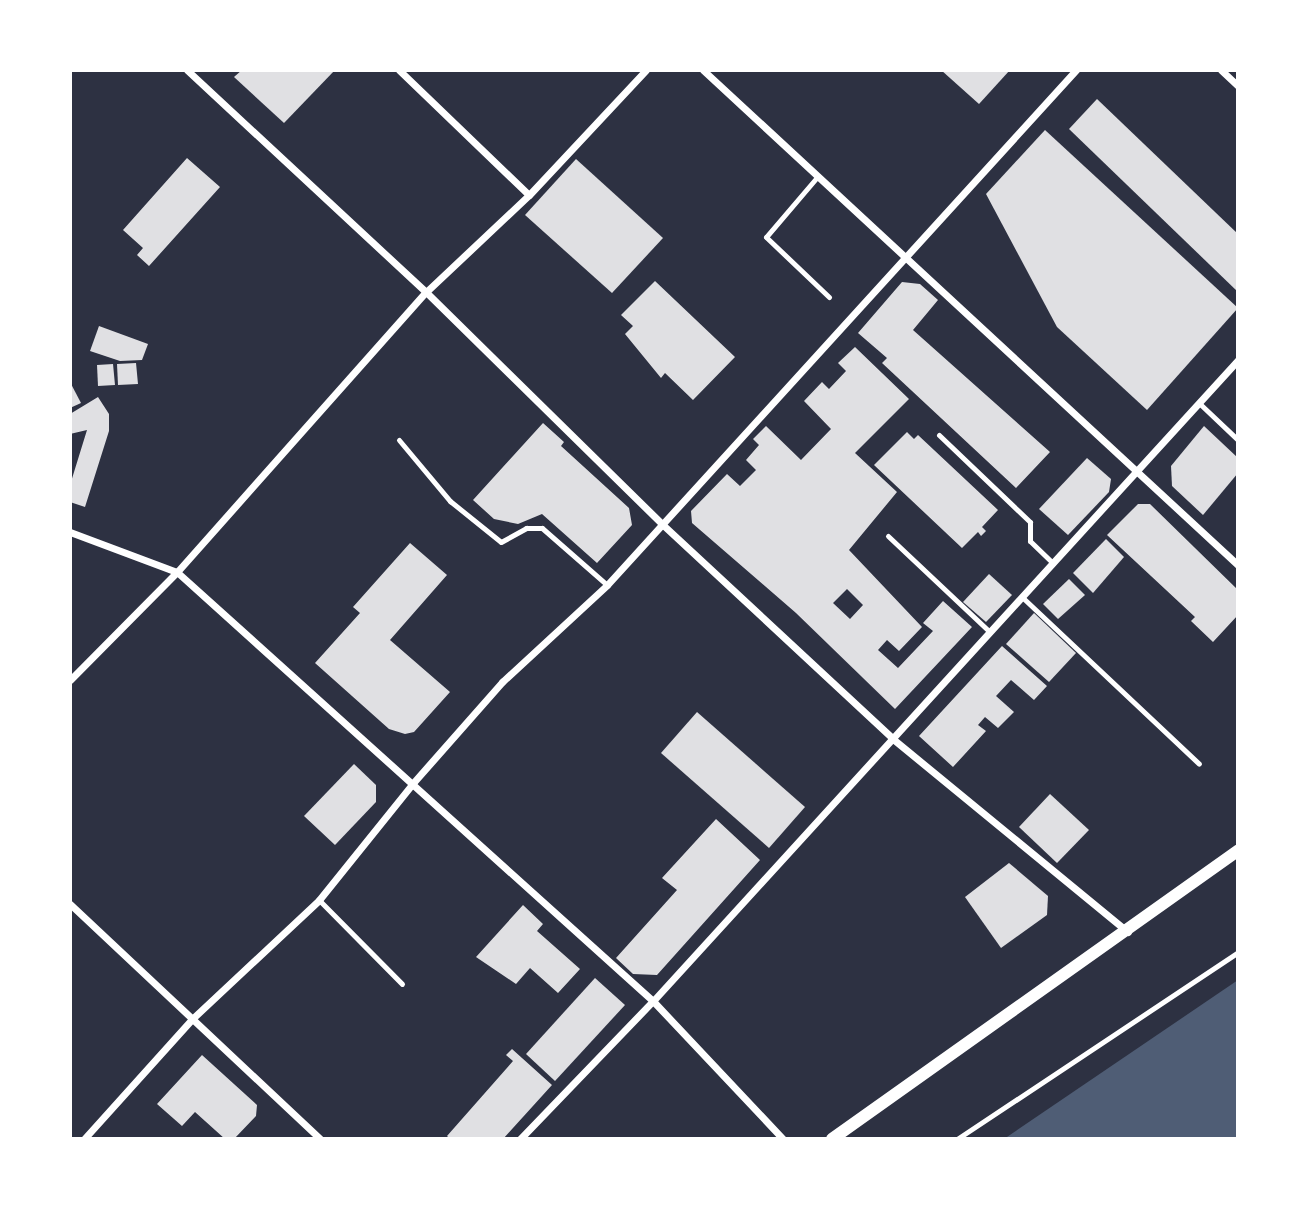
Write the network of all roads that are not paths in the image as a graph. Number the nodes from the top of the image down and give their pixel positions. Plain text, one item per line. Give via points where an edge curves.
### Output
1 (187, 70) edge
2 (399, 70) edge
3 (646, 70) edge
4 (703, 70) edge
5 (1076, 70) edge
6 (1221, 70) edge
7 (197, 73) edge
8 (1238, 86) edge
9 (818, 176) junction
10 (529, 195) junction
11 (906, 257) junction
12 (426, 292) junction
13 (829, 297) dead end
14 (1238, 360) edge
15 (1199, 403) junction
16 (939, 435) dead end
17 (399, 440) dead end
18 (1238, 440) edge
19 (1137, 471) junction
20 (662, 524) junction
21 (70, 532) edge
22 (888, 536) dead end
23 (1053, 563) junction
24 (1238, 565) edge
25 (177, 572) junction
26 (607, 584) junction
27 (1022, 597) junction
28 (990, 632) junction
29 (70, 680) edge
30 (893, 738) junction
31 (1199, 764) dead end
32 (413, 783) junction
33 (1238, 850) edge
34 (319, 900) junction
35 (70, 904) edge
36 (1128, 933) junction
37 (1238, 952) edge
38 (402, 984) dead end
39 (653, 1000) junction
40 (192, 1019) junction
41 (84, 1139) edge
42 (320, 1139) edge
43 (520, 1139) edge
44 (783, 1139) edge
45 (832, 1139) edge
46 (957, 1139) edge

1 - 7 street
2 - 10 street
3 - 10 street
4 - 9 street
5 - 11 street
6 - 8 street
7 - 12 street
9 - 11 street
9 - 13 lane via 766,237
10 - 12 street
11 - 19 street
11 - 20 street
12 - 20 street
12 - 25 street
14 - 15 street
15 - 18 lane
15 - 19 street
16 - 23 lane via 1030,522 1030,541
17 - 26 lane via 450,501 501,542 526,528 542,528
19 - 23 street
19 - 24 street
20 - 26 street
20 - 30 street
21 - 25 street
22 - 28 lane
23 - 27 street
25 - 29 street
25 - 32 street
26 - 32 street via 502,682
27 - 28 street
27 - 31 lane
28 - 30 street
30 - 36 street
30 - 39 street
32 - 34 street
32 - 39 street
33 - 36 street
34 - 38 lane
34 - 40 street
35 - 40 street
36 - 45 street
37 - 46 lane
39 - 43 street
39 - 44 street
40 - 41 street
40 - 42 street

